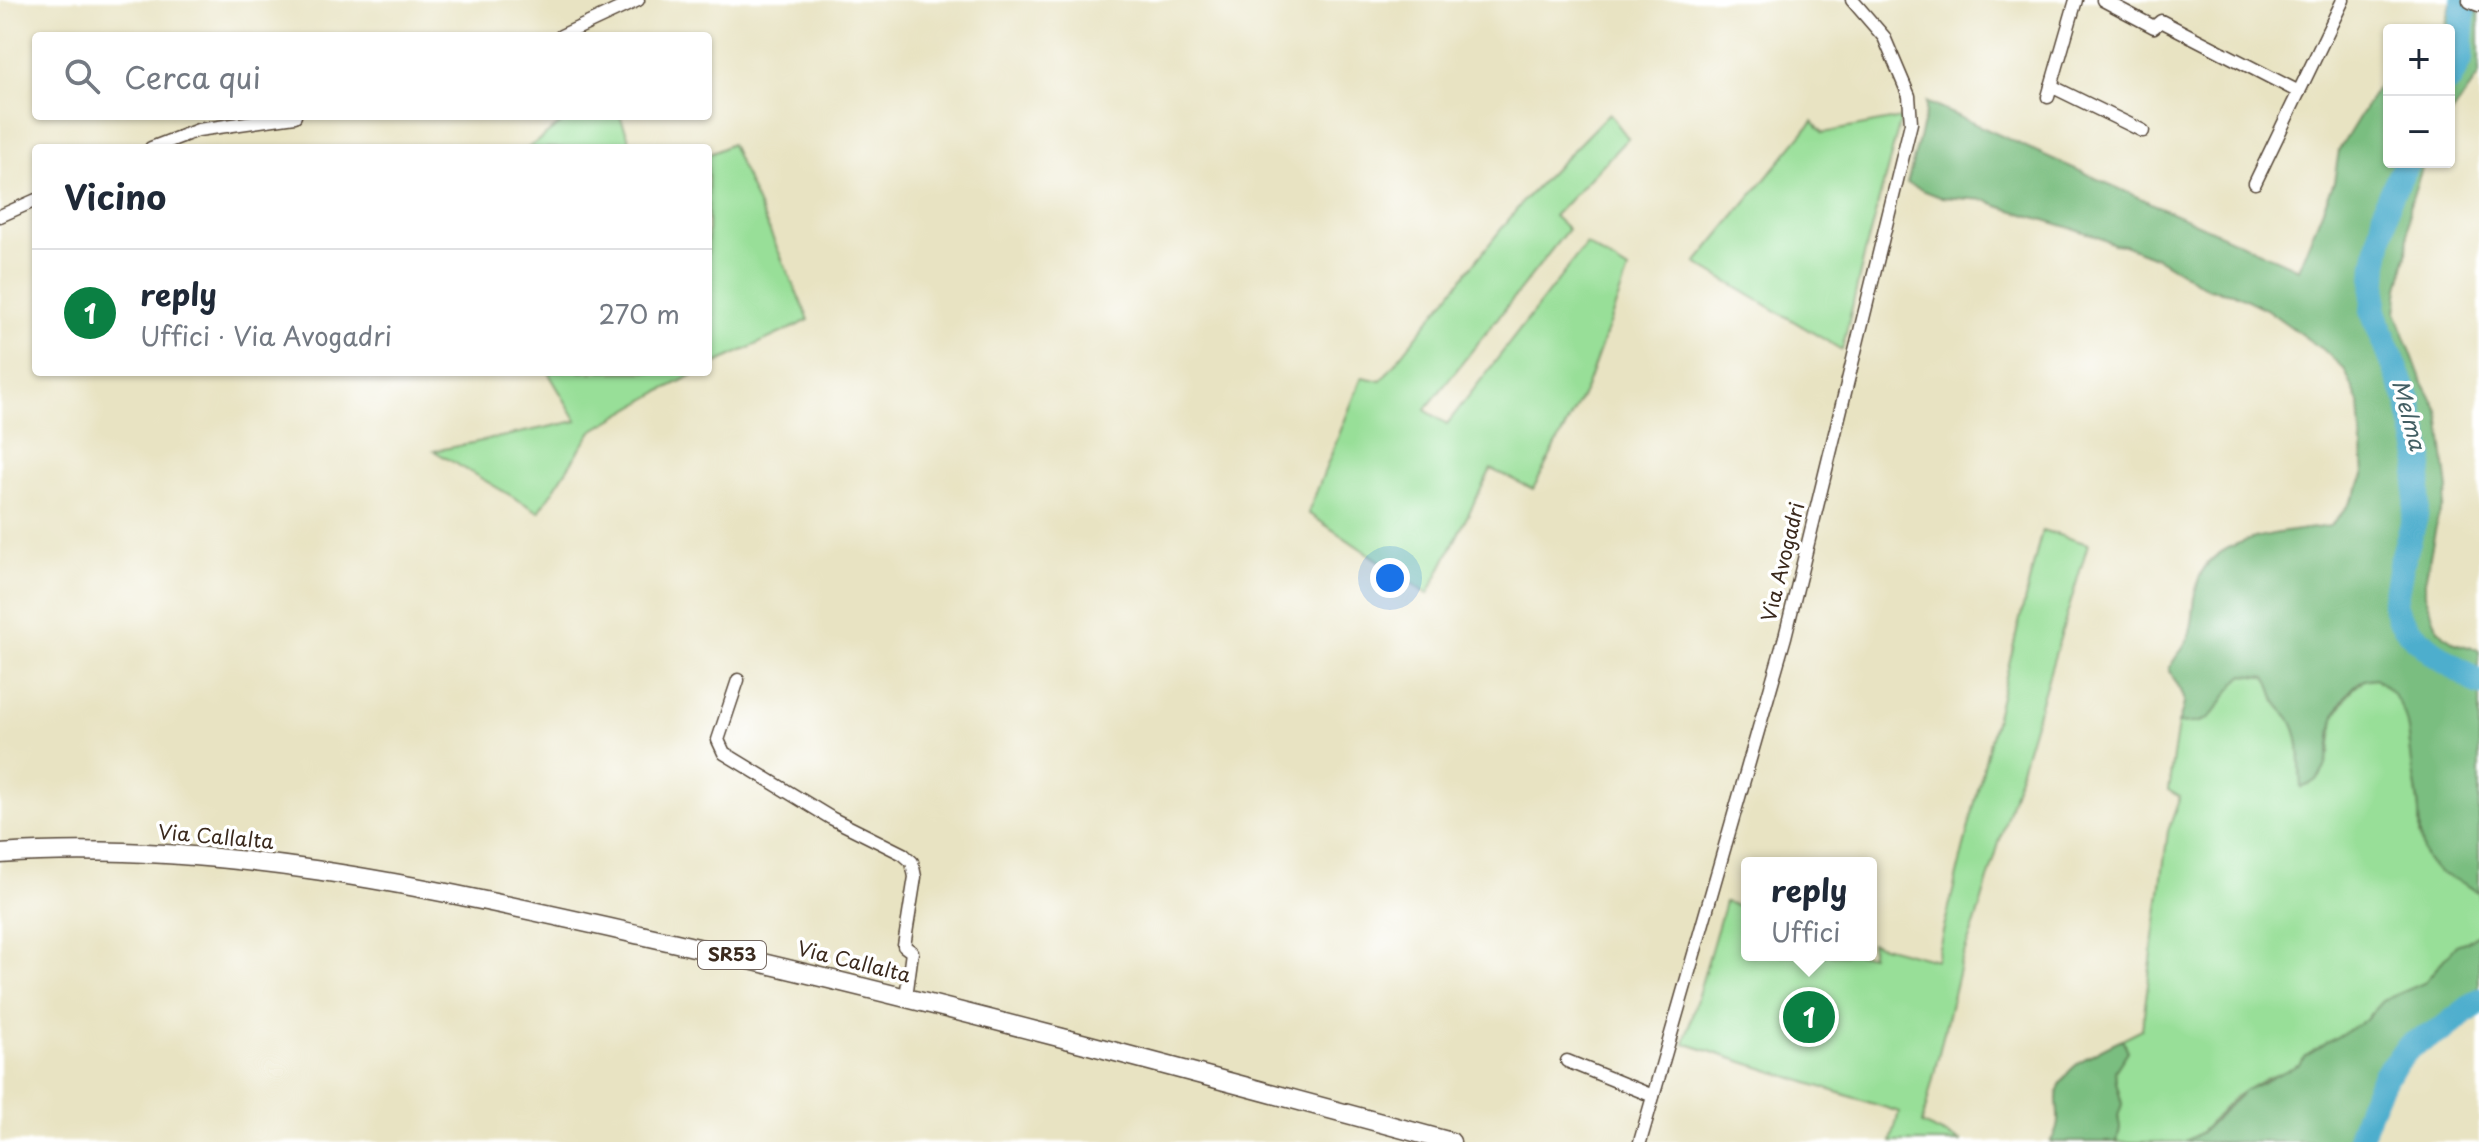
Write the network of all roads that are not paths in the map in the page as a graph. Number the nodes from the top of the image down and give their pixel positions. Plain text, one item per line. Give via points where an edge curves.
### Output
1 (638, 0) edge
2 (1852, 0) edge
3 (2076, 0) edge
4 (2103, 0) edge
5 (2343, 0) edge
6 (2471, 0) edge
7 (2479, 3) edge
8 (570, 32) edge
9 (2299, 92) junction
10 (267, 120) edge
11 (2143, 131) dead end
12 (161, 144) edge
13 (2255, 183) dead end
14 (32, 202) edge
15 (0, 216) edge
16 (738, 680) dead end
17 (0, 854) edge
18 (906, 997) junction
19 (1567, 1061) dead end
20 (1653, 1096) junction
21 (1451, 1142) edge
22 (1640, 1142) edge

1 - 8 street
2 - 20 street, Via Avogadri via 1884,37 1909,96 1911,123 1785,637
3 - 11 street via 2049,91
4 - 9 street via 2154,27 2161,21
5 - 9 street
6 - 7 street
9 - 13 street
10 - 12 street via 198,130
14 - 15 street
16 - 18 street via 718,740 724,753 912,862 915,877 904,946 912,952
17 - 18 main road, Via Callalta / SR53 via 124,853 302,867 471,897
18 - 21 main road, Via Callalta / SR53
19 - 20 street
20 - 22 street, Via Avogadri

